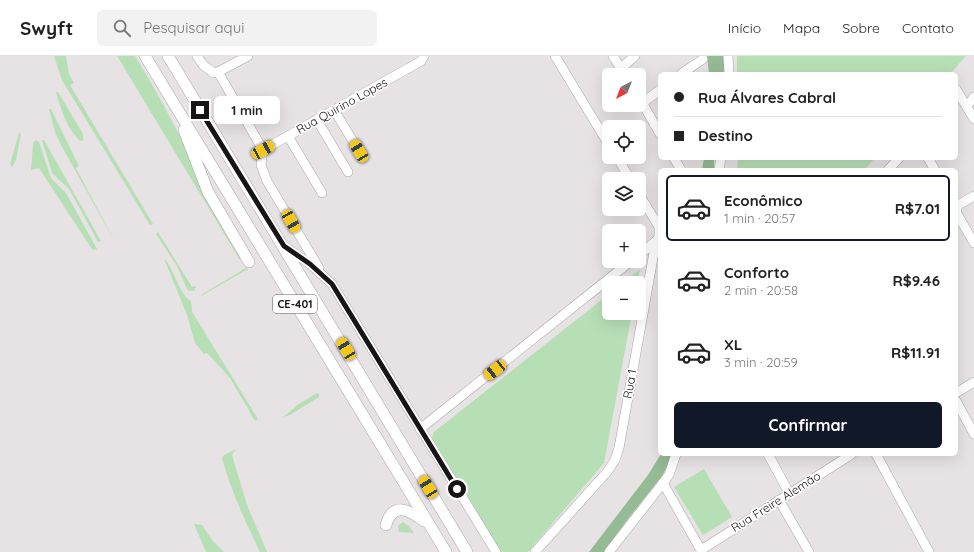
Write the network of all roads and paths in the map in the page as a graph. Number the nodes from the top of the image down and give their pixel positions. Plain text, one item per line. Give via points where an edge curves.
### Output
1 (145, 56) edge
2 (168, 56) edge
3 (198, 56) edge
4 (248, 56) edge
5 (555, 56) edge
6 (613, 56) edge
7 (635, 56) edge
8 (728, 56) edge
9 (422, 59) edge
10 (703, 59) dead end
11 (621, 68) edge
12 (625, 68) edge
13 (218, 72) junction
14 (684, 72) edge
15 (729, 72) edge
16 (658, 91) edge
17 (958, 92) edge
18 (646, 97) edge
19 (974, 97) edge
20 (172, 102) junction
21 (966, 106) junction
22 (646, 109) edge
23 (334, 110) junction
24 (974, 119) edge
25 (317, 120) junction
26 (658, 130) edge
27 (602, 133) edge
28 (288, 136) junction
29 (263, 150) junction
30 (359, 151) dead end
31 (897, 160) edge
32 (890, 168) edge
33 (348, 172) dead end
34 (322, 193) dead end
35 (974, 196) edge
36 (958, 205) edge
37 (646, 206) edge
38 (958, 215) edge
39 (658, 225) edge
40 (658, 238) edge
41 (656, 241) junction
42 (974, 243) edge
43 (284, 246) junction
44 (646, 249) edge
45 (249, 262) dead end
46 (622, 268) edge
47 (323, 275) junction
48 (974, 382) edge
49 (958, 392) edge
50 (958, 405) edge
51 (420, 429) junction
52 (974, 434) edge
53 (675, 456) edge
54 (769, 456) edge
55 (877, 456) edge
56 (838, 458) edge
57 (663, 483) junction
58 (789, 493) junction
59 (779, 500) junction
60 (429, 524) junction
61 (386, 525) dead end
62 (702, 551) edge
63 (446, 552) edge
64 (468, 552) edge
65 (496, 552) edge
66 (535, 552) edge
67 (608, 552) edge
68 (809, 552) edge
69 (929, 552) edge

1 - 20 main road, CE-401
2 - 43 main road, CE-401
3 - 13 street via 208,70
4 - 13 street
5 - 27 street
6 - 11 street
7 - 12 street
8 - 15 street
9 - 23 street, Rua Quirino Lopes
10 - 14 street
13 - 29 street
16 - 18 street
17 - 21 street
19 - 21 street
20 - 45 main road via 208,192
20 - 60 main road, CE-401
21 - 24 street
22 - 26 street
23 - 25 street, Rua Quirino Lopes
23 - 30 street
25 - 28 street, Rua Quirino Lopes
25 - 33 street
28 - 29 street, Rua Quirino Lopes
28 - 34 street
29 - 47 street via 261,165 267,181
31 - 32 street
35 - 36 street
37 - 39 street, Rua 1
38 - 42 street
40 - 41 street, Rua 1
41 - 44 street
41 - 66 street, Rua 1 via 615,460
43 - 47 street
43 - 64 main road, CE-401
46 - 51 street
47 - 51 street via 332,284
48 - 49 street
50 - 52 street
51 - 65 street
53 - 57 street
54 - 58 street
55 - 69 street
56 - 58 street, Rua Freire Alemão
57 - 62 street
57 - 67 street
58 - 59 street, Rua Freire Alemão
59 - 62 street, Rua Freire Alemão
59 - 68 street
60 - 61 main road via 403,509 394,513
60 - 63 main road, CE-401

